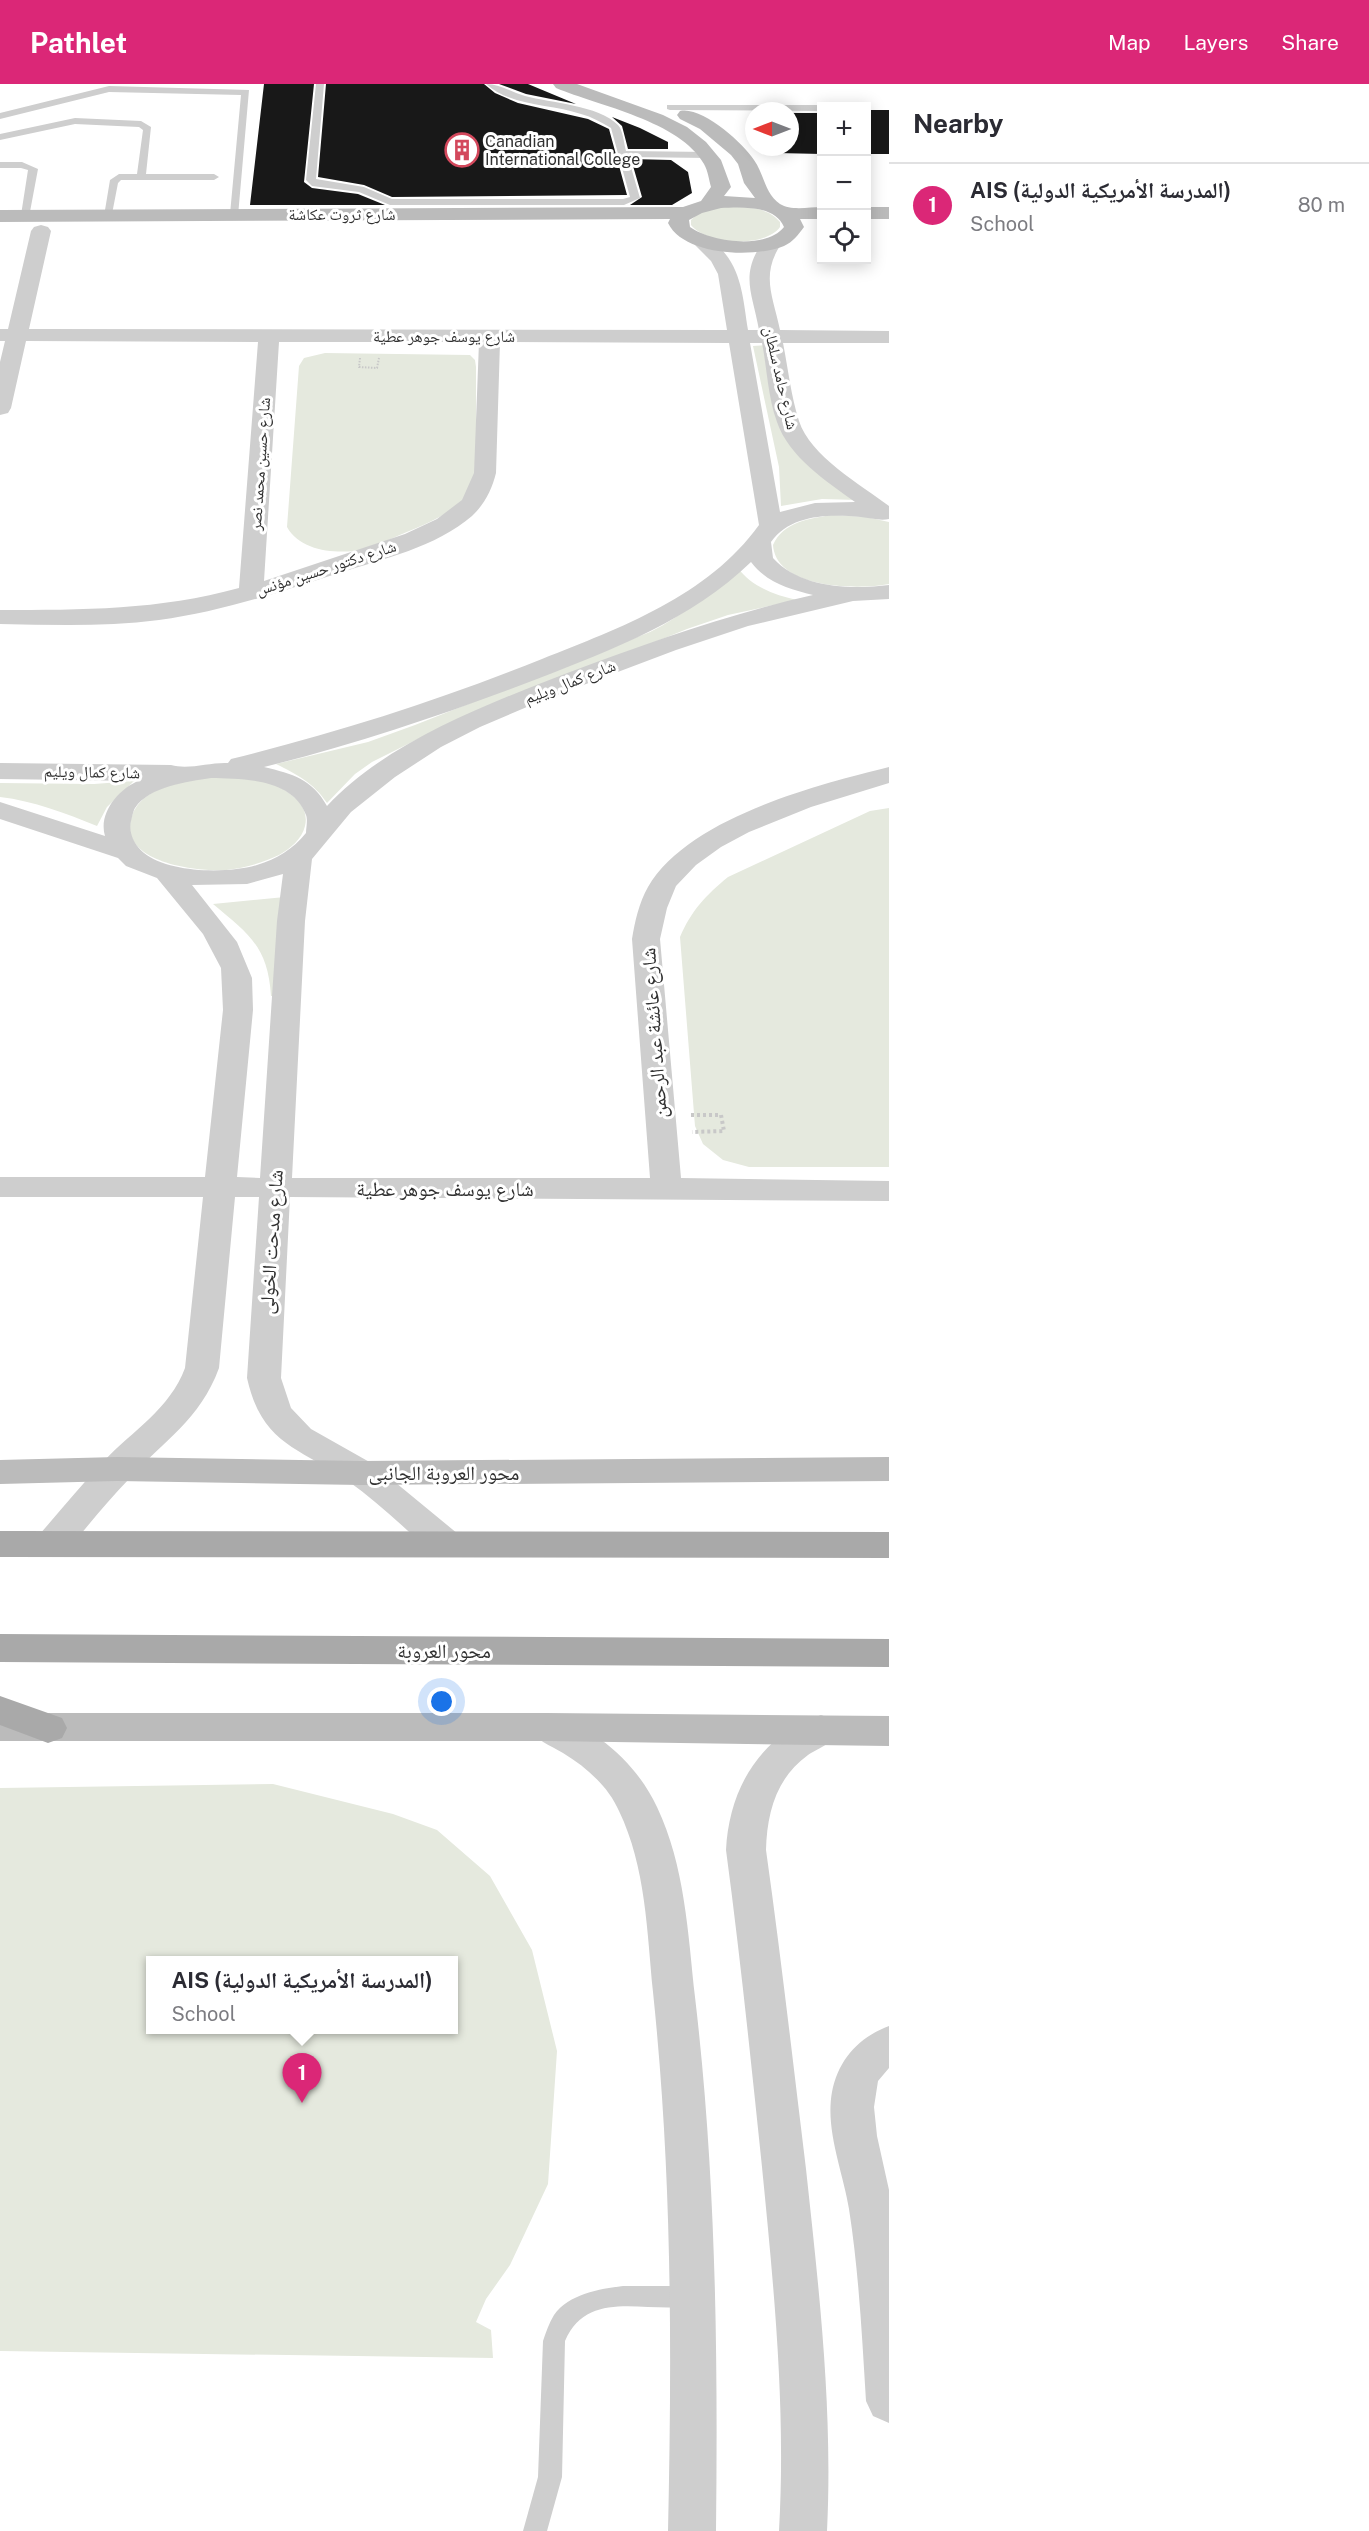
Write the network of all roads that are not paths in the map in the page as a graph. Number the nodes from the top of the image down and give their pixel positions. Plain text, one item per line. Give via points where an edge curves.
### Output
1 (320, 84) edge
2 (490, 84) edge
3 (562, 84) edge
4 (604, 84) edge
5 (117, 86) edge
6 (670, 107) junction
7 (817, 108) edge
8 (0, 116) edge
9 (706, 126) junction
10 (678, 131) junction
11 (0, 137) edge
12 (703, 150) junction
13 (624, 152) junction
14 (0, 165) edge
15 (141, 177) junction
16 (214, 177) dead end
17 (708, 204) junction
18 (778, 210) junction
19 (817, 213) edge
20 (871, 213) edge
21 (889, 213) edge
22 (107, 214) junction
23 (235, 214) junction
24 (26, 215) junction
25 (0, 216) edge
26 (80, 222) junction
27 (689, 228) junction
28 (41, 231) junction
29 (817, 231) edge
30 (871, 231) edge
31 (889, 231) edge
32 (0, 232) edge
33 (792, 232) junction
34 (772, 243) junction
35 (735, 310) junction
36 (766, 313) junction
37 (9, 335) edge
38 (269, 336) junction
39 (490, 337) junction
40 (659, 337) junction
41 (738, 337) junction
42 (770, 337) junction
43 (853, 337) junction
44 (889, 337) edge
45 (774, 361) junction
46 (745, 370) junction
47 (0, 408) edge
48 (886, 514) edge
49 (765, 534) junction
50 (251, 592) junction
51 (889, 592) edge
52 (852, 594) junction
53 (0, 616) edge
54 (226, 769) junction
55 (0, 771) edge
56 (184, 773) junction
57 (888, 776) edge
58 (0, 810) edge
59 (309, 844) junction
60 (127, 852) junction
61 (168, 874) junction
62 (0, 1187) edge
63 (666, 1188) junction
64 (221, 1189) junction
65 (274, 1189) junction
66 (889, 1191) edge
67 (117, 1469) junction
68 (889, 1469) edge
69 (0, 1472) edge
70 (361, 1473) junction
71 (445, 1543) junction
72 (0, 1544) edge
73 (52, 1544) junction
74 (889, 1545) edge
75 (0, 1648) edge
76 (889, 1653) edge
77 (0, 1710) edge
78 (0, 1727) edge
79 (547, 1727) junction
80 (48, 1728) junction
81 (821, 1730) junction
82 (889, 1731) edge
83 (889, 2044) edge
84 (694, 2296) junction
85 (889, 2401) edge
86 (535, 2531) edge
87 (692, 2531) edge
88 (803, 2531) edge

1 - 13 lane via 311,180 322,186 361,189 390,201 624,202 635,198
2 - 13 lane via 515,97 568,106 605,119 615,127
3 - 10 street
4 - 6 street
5 - 8 lane
5 - 23 lane via 248,94
6 - 7 lane
6 - 9 street
9 - 10 street
9 - 18 street via 738,151 754,183
10 - 12 street
11 - 15 lane via 75,121 141,124 148,129
12 - 13 lane
12 - 17 street via 715,165 721,187
14 - 24 lane via 33,169
15 - 16 lane
15 - 22 lane via 114,179
17 - 18 street via 747,202
17 - 27 street
18 - 19 street
18 - 33 street via 793,222
20 - 21 street
22 - 23 street, شارع ثروت عكاشة
22 - 26 street, شارع ثروت عكاشة
23 - 27 street, شارع ثروت عكاشة
24 - 25 street, شارع ثروت عكاشة
24 - 26 street, شارع ثروت عكاشة
26 - 27 street, شارع ثروت عكاشة
26 - 28 street, شارع ثروت عكاشة
27 - 34 street via 736,246
27 - 35 street, شارع حامد سلطان via 724,264
28 - 32 street, شارع ثروت عكاشة
28 - 37 street
29 - 33 street
30 - 31 street
33 - 34 street
34 - 36 street, شارع حامد سلطان via 758,272
35 - 40 street
35 - 41 street, شارع حامد سلطان
36 - 42 street, شارع حامد سلطان
36 - 43 street
37 - 38 street, شارع يوسف جوهر عطية
37 - 47 street
38 - 39 street, شارع يوسف جوهر عطية
38 - 50 street, شارع حسين محمد نصر
39 - 40 street, شارع يوسف جوهر عطية
39 - 50 street, شارع دكتور حسين مؤنس via 488,437 480,494 461,513 404,543
40 - 41 street, شارع يوسف جوهر عطية
40 - 46 street via 707,349
41 - 42 street, شارع يوسف جوهر عطية
41 - 46 street, شارع حامد سلطان
42 - 43 street, شارع يوسف جوهر عطية
42 - 45 street, شارع حامد سلطان
43 - 44 street, شارع يوسف جوهر عطية
43 - 45 street via 808,347
45 - 48 street, شارع حامد سلطان via 795,436 818,463
46 - 49 street, شارع حامد سلطان
48 - 49 street, شارع كمال ويليم via 832,508 808,511 787,517
49 - 52 street, شارع حامد سلطان via 762,560 781,577 813,589
49 - 54 street, شارع كمال ويليم via 698,594 635,630 423,714 342,740
50 - 53 street, شارع دكتور حسين مؤنس via 191,608 136,615
51 - 52 street
52 - 59 street, شارع كمال ويليم via 772,612 686,638 488,715 414,752 374,780 341,807
54 - 56 street
54 - 59 street, شارع مدحت الخولى via 279,778 314,801 320,816
55 - 56 street, شارع كمال ويليم
56 - 60 street via 162,779 128,800 115,826 118,840
57 - 63 street, شارع عائشة عبد الرحمن via 840,788 722,835 666,880 654,903 646,939
58 - 60 street
59 - 61 street via 266,871 234,878 200,879
59 - 65 street, شارع مدحت الخولى via 291,921
60 - 61 street
61 - 64 street via 199,910 235,969 238,1010
62 - 64 street, شارع يوسف جوهر عطية
63 - 65 street, شارع يوسف جوهر عطية
63 - 66 street, شارع يوسف جوهر عطية
64 - 65 street, شارع يوسف جوهر عطية
64 - 67 street via 202,1368 194,1390 174,1415
65 - 70 street, شارع مدحت الخولى via 264,1378 268,1399 277,1415 299,1437
67 - 69 street, محور العروبة الجانبى
67 - 70 street, محور العروبة الجانبى
67 - 73 street
68 - 70 street, محور العروبة الجانبى
70 - 71 street, شارع مدحت الخولى
71 - 73 main road
71 - 74 main road
72 - 73 main road
75 - 76 main road, محور العروبة
77 - 80 main road
78 - 80 street
79 - 80 street
79 - 81 street
79 - 84 street via 602,1759 636,1803 654,1846 681,2050 690,2163
81 - 82 street
81 - 88 street via 790,1748 760,1783 751,1804 746,1839 801,2329 805,2420
83 - 85 street via 866,2063 857,2079 852,2114 871,2211
84 - 86 lane via 604,2298 580,2306 563,2321 555,2342 550,2477
84 - 87 street

